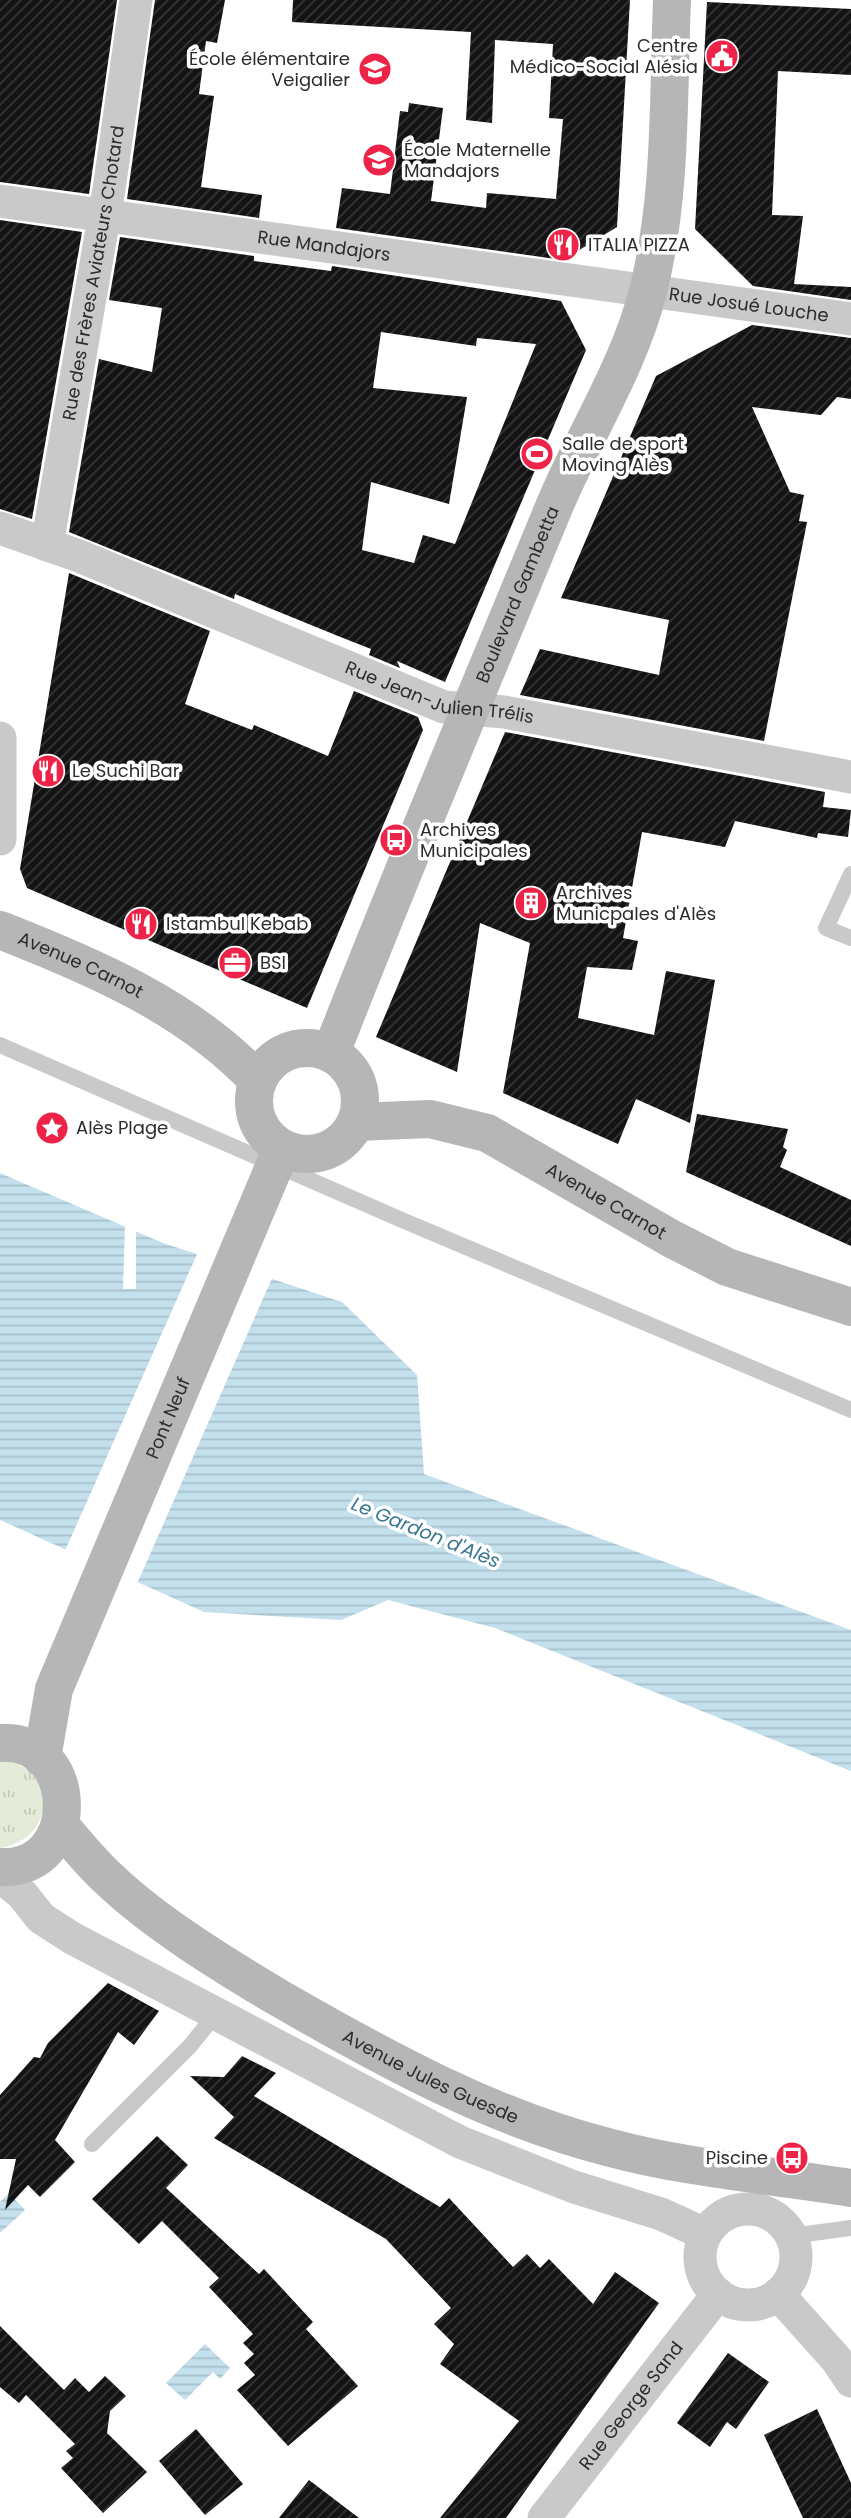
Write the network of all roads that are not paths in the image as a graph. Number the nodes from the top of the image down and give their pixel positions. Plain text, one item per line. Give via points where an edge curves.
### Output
1 (136, 0) edge
2 (672, 0) edge
3 (0, 201) edge
4 (105, 214) junction
5 (648, 291) junction
6 (851, 319) edge
7 (0, 528) edge
8 (47, 545) junction
9 (471, 710) junction
10 (0, 738) edge
11 (851, 777) edge
12 (0, 839) edge
13 (851, 874) edge
14 (0, 930) edge
15 (851, 938) edge
16 (0, 1045) edge
17 (331, 1053) junction
18 (258, 1081) junction
19 (356, 1122) junction
20 (282, 1148) junction
21 (851, 1307) edge
22 (851, 1409) edge
23 (54, 1689) junction
24 (3, 1743) edge
25 (42, 1758) junction
26 (25, 1863) edge
27 (215, 2015) junction
28 (92, 2144) dead end
29 (851, 2188) edge
30 (851, 2228) edge
31 (705, 2234) junction
32 (791, 2236) junction
33 (718, 2294) junction
34 (778, 2294) junction
35 (851, 2381) edge
36 (544, 2518) edge

1 - 4 street, Rue des Frères Aviateurs Chotard
2 - 5 main road, Boulevard Gambetta via 664,199
3 - 4 street, Rue Mandajors
4 - 5 street, Rue Mandajors
4 - 8 street, Rue des Frères Aviateurs Chotard
5 - 6 street, Rue Josué Louche
5 - 9 main road, Boulevard Gambetta via 625,356 563,486
7 - 8 street, Rue Jean-Julien Trélis
8 - 9 street, Rue Jean-Julien Trélis via 444,707
9 - 11 street, Rue Jean-Julien Trélis via 504,712
9 - 17 main road, Boulevard Gambetta
10 - 12 street
13 - 15 lane via 826,928
14 - 18 main road, Avenue Carnot via 64,955 174,1012
16 - 22 lane
17 - 18 main road via 314,1048 280,1055
17 - 19 main road via 354,1075 360,1107
18 - 20 main road via 254,1096 257,1119
19 - 20 main road via 333,1148 299,1153
19 - 21 main road, Avenue Carnot via 430,1119 487,1133 727,1267
20 - 23 main road, Pont Neuf
23 - 24 main road, Pont Neuf
23 - 25 main road, Pont Neuf
24 - 25 main road via 26,1747
25 - 26 main road via 54,1772 64,1807
26 - 27 street via 41,1918
26 - 29 main road, Avenue Jules Guesde via 110,1881 195,1945 310,2016 429,2080 531,2126 704,2168
27 - 28 lane
27 - 31 street via 460,2142
30 - 32 lane
31 - 32 street via 715,2222 741,2209 771,2215
31 - 33 street via 702,2273
32 - 34 street via 794,2267
33 - 34 street via 748,2305
33 - 36 street, Rue George Sand
34 - 35 street

